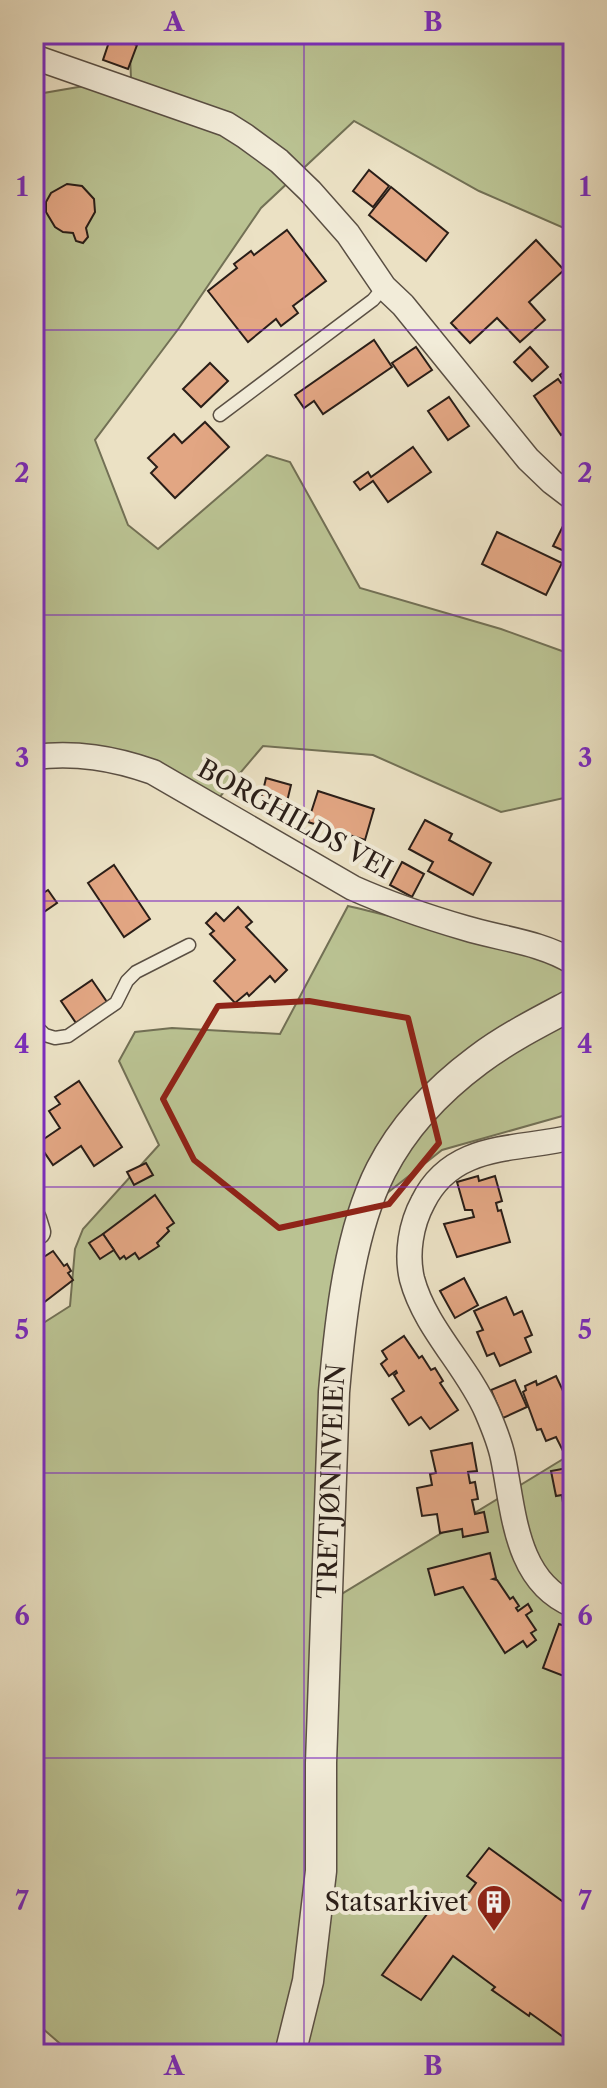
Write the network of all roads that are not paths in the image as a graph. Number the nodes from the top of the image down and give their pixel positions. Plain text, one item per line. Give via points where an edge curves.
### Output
1 (34, 57) edge
2 (384, 287) junction
3 (220, 415) dead end
4 (573, 498) edge
5 (34, 757) edge
6 (189, 945) dead end
7 (573, 962) edge
8 (573, 1004) edge
9 (34, 1024) edge
10 (573, 1137) edge
11 (573, 1605) edge
12 (290, 2054) edge

1 - 2 street via 196,112 245,136 310,191
2 - 3 lane
2 - 4 street via 528,459
5 - 7 street, BORGHILDS VEI via 82,755 153,772 353,888
6 - 9 lane via 136,972 116,1003 68,1036 45,1035
8 - 12 street, TRETJØNNVEIEN via 478,1060 422,1111 380,1171 356,1243 334,1392 320,1883 308,1981
10 - 11 street via 512,1146 454,1167 422,1202 410,1247 417,1293 486,1410 503,1454 525,1558 545,1587

